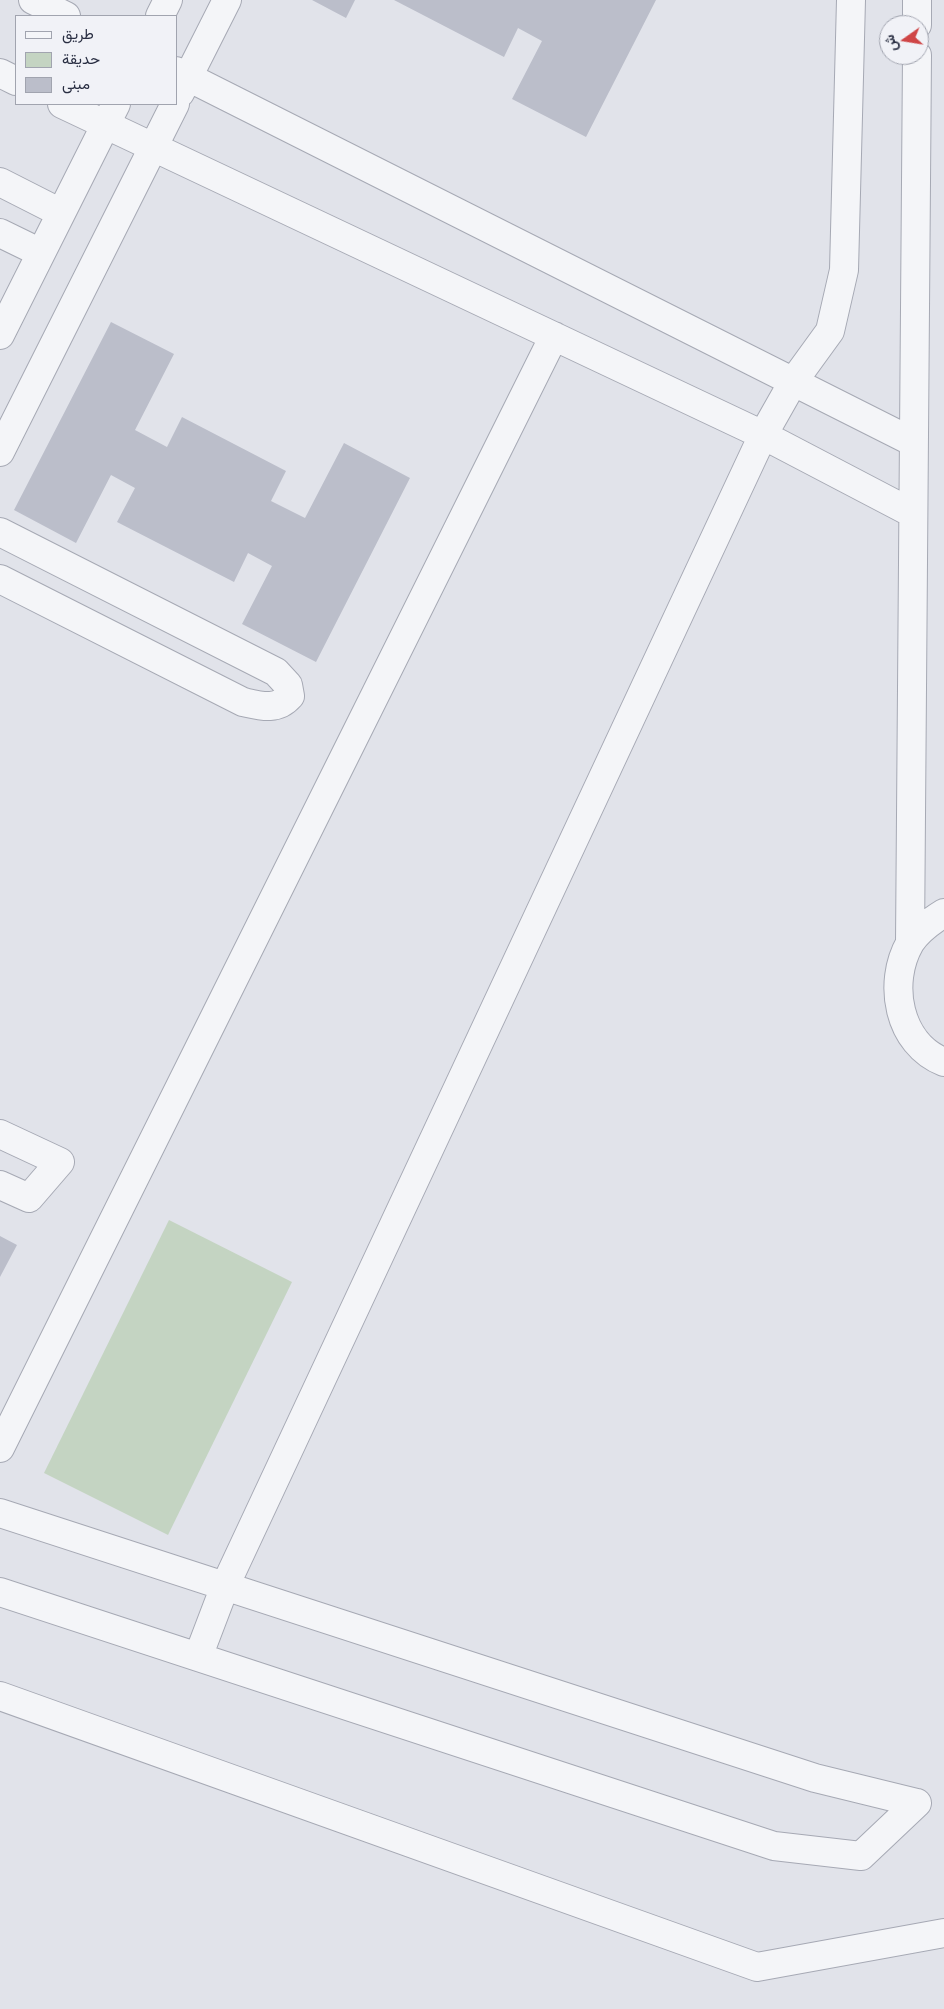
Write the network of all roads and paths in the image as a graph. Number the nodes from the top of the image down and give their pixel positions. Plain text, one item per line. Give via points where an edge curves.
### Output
1 (33, 0) edge
2 (168, 0) edge
3 (227, 0) edge
4 (852, 0) edge
5 (917, 0) edge
6 (64, 15) edge
7 (160, 15) edge
8 (917, 15) edge
9 (917, 65) edge
10 (0, 73) edge
11 (182, 74) edge
12 (15, 80) edge
13 (178, 93) edge
14 (67, 105) edge
15 (174, 105) edge
16 (110, 114) edge
17 (154, 146) junction
18 (0, 182) edge
19 (61, 213) junction
20 (0, 233) edge
21 (41, 253) junction
22 (0, 335) edge
23 (554, 336) junction
24 (794, 382) junction
25 (763, 435) junction
26 (913, 442) junction
27 (0, 452) edge
28 (912, 513) junction
29 (0, 532) edge
30 (0, 579) edge
31 (944, 912) edge
32 (910, 942) junction
33 (944, 1062) edge
34 (0, 1134) edge
35 (0, 1185) edge
36 (0, 1448) edge
37 (0, 1513) edge
38 (225, 1586) junction
39 (0, 1592) edge
40 (198, 1657) junction
41 (0, 1696) edge
42 (944, 1933) edge

1 - 6 street
2 - 7 street
3 - 11 street
4 - 24 street via 844,270 830,331
5 - 8 street
9 - 26 street
10 - 12 street
11 - 13 street
11 - 24 street
14 - 16 street
15 - 17 street
16 - 17 street
16 - 19 street
17 - 23 street
17 - 27 street
18 - 19 street
19 - 21 street
20 - 21 street
21 - 22 street
23 - 25 street
23 - 36 street
24 - 25 street
24 - 26 street
25 - 28 street
25 - 38 street
26 - 28 street
28 - 32 street
29 - 30 street via 276,672 288,685 290,696 283,704 266,707 243,702
31 - 32 street via 925,925
32 - 33 street via 900,966 897,993 903,1019 916,1042
34 - 35 street via 60,1162 28,1198
37 - 38 street
38 - 40 street
38 - 40 street via 815,1778 917,1803 861,1856 774,1846
39 - 40 street
41 - 42 street via 757,1966

